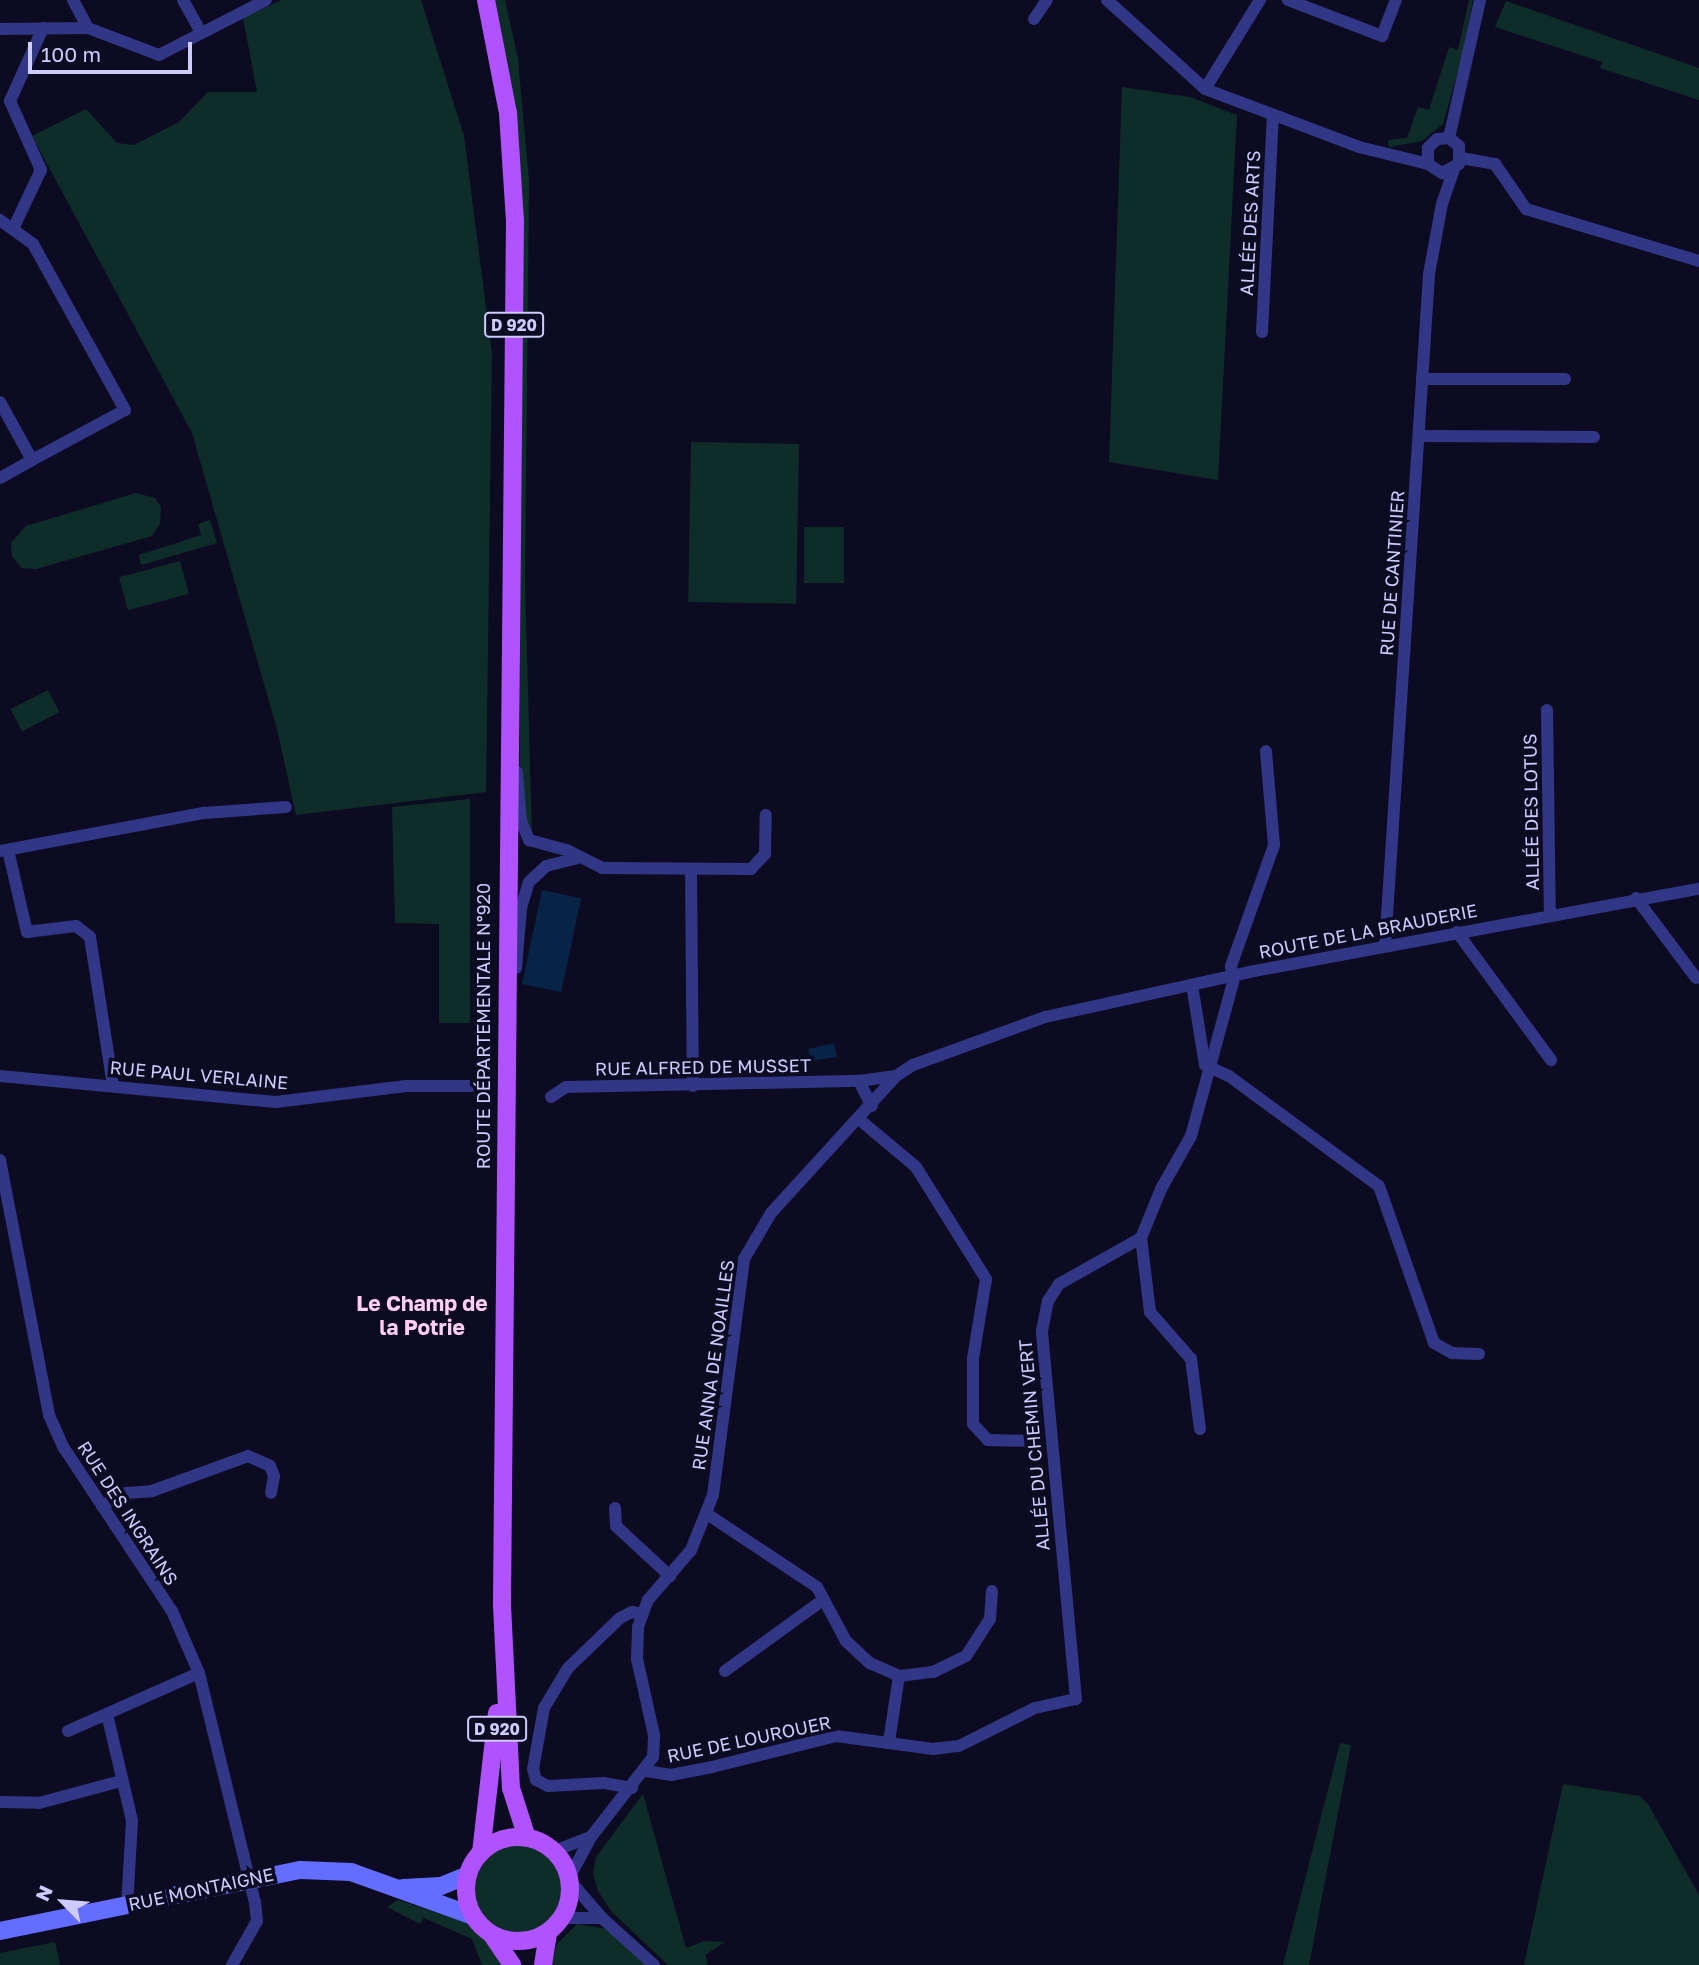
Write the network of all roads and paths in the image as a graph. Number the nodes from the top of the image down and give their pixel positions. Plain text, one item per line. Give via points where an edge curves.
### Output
1 (73, 0) edge
2 (183, 0) edge
3 (266, 0) edge
4 (486, 0) edge
5 (1047, 0) edge
6 (1107, 0) edge
7 (1260, 0) edge
8 (1288, 0) edge
9 (1396, 0) edge
10 (1479, 0) edge
11 (1034, 19) dead end
12 (43, 28) junction
13 (88, 28) junction
14 (0, 29) edge
15 (201, 32) junction
16 (1205, 89) junction
17 (1273, 116) junction
18 (1449, 138) junction
19 (1428, 148) junction
20 (1399, 155) junction
21 (1457, 164) junction
22 (1432, 167) junction
23 (1442, 204) junction
24 (0, 220) edge
25 (14, 227) junction
26 (1699, 261) edge
27 (1262, 332) dead end
28 (1422, 379) junction
29 (1565, 379) dead end
30 (0, 402) edge
31 (1419, 436) junction
32 (1594, 437) dead end
33 (32, 460) junction
34 (0, 478) edge
35 (509, 653) junction
36 (1548, 710) dead end
37 (1266, 751) dead end
38 (286, 807) dead end
39 (766, 815) dead end
40 (4, 850) edge
41 (577, 858) junction
42 (691, 870) junction
43 (1699, 889) edge
44 (1636, 898) junction
45 (1550, 914) junction
46 (1457, 932) junction
47 (1385, 946) junction
48 (1232, 976) junction
49 (1696, 978) dead end
50 (1192, 985) junction
51 (1224, 1015) junction
52 (1199, 1016) junction
53 (1045, 1017) joint
54 (504, 1055) junction
55 (1551, 1060) dead end
56 (1211, 1068) junction
57 (0, 1076) edge
58 (896, 1076) junction
59 (859, 1081) junction
60 (113, 1086) junction
61 (480, 1086) dead end
62 (693, 1086) junction
63 (551, 1097) dead end
64 (872, 1105) junction
65 (860, 1120) junction
66 (0, 1160) edge
67 (1141, 1238) junction
68 (0, 1240) edge
69 (15, 1240) junction
70 (1479, 1354) dead end
71 (1200, 1429) dead end
72 (1034, 1441) dead end
73 (271, 1493) dead end
74 (103, 1506) junction
75 (615, 1508) dead end
76 (707, 1514) junction
77 (670, 1576) junction
78 (992, 1591) dead end
79 (824, 1599) junction
80 (502, 1605) junction
81 (642, 1614) junction
82 (726, 1671) dead end
83 (199, 1673) junction
84 (899, 1676) junction
85 (1076, 1699) joint
86 (107, 1714) junction
87 (68, 1731) dead end
88 (889, 1742) junction
89 (646, 1771) junction
90 (121, 1781) junction
91 (632, 1788) junction
92 (0, 1802) edge
93 (591, 1837) junction
94 (527, 1838) junction
95 (554, 1851) junction
96 (481, 1853) junction
97 (468, 1875) junction
98 (247, 1878) junction
99 (569, 1880) junction
100 (402, 1888) junction
101 (127, 1904) junction
102 (473, 1916) junction
103 (602, 1918) junction
104 (561, 1919) junction
105 (0, 1931) edge
106 (548, 1932) junction
107 (492, 1935) junction
108 (232, 1965) edge
109 (512, 1965) edge
110 (543, 1965) edge
111 (654, 1965) edge

1 - 13 street
2 - 15 street
3 - 15 street
4 - 35 main road, D 920 via 503,77 514,179
5 - 11 street
6 - 16 street
7 - 16 street
8 - 9 street via 1382,36
10 - 18 street
12 - 13 street
12 - 14 street
12 - 25 street via 10,101 41,170
13 - 15 street via 159,55
16 - 17 street
17 - 20 street via 1359,147
17 - 27 street, ALLÉE DES ARTS
18 - 19 street via 1437,139
18 - 21 street via 1459,146
19 - 20 street
19 - 22 street
20 - 22 street
21 - 22 street
21 - 23 street, RUE DE CANTINIER
21 - 26 street via 1491,161 1526,209
22 - 23 street, RUE DE CANTINIER
23 - 28 street, RUE DE CANTINIER via 1429,274
24 - 25 street
25 - 33 street via 33,244 125,410
28 - 29 street
28 - 31 street, RUE DE CANTINIER
30 - 33 street
31 - 32 street
31 - 47 street, RUE DE CANTINIER
33 - 34 street
35 - 41 street via 523,829 535,844 567,850
35 - 54 main road, ROUTE DÉPARTEMENTALE N°920 / D 920
36 - 45 street, ALLÉE DES LOTUS
37 - 48 street via 1274,845 1231,966
38 - 40 street via 204,813
39 - 42 street via 765,854 757,867
40 - 60 street via 27,932 76,926 90,937
41 - 42 street via 602,868
41 - 54 street via 546,866 523,893
42 - 62 street
43 - 44 street, ROUTE DE LA BRAUDERIE
44 - 45 street, ROUTE DE LA BRAUDERIE
44 - 49 street
45 - 46 street, ROUTE DE LA BRAUDERIE
46 - 47 street, ROUTE DE LA BRAUDERIE
46 - 55 street
47 - 48 street, ROUTE DE LA BRAUDERIE
48 - 50 street, ROUTE DE LA BRAUDERIE
48 - 51 street
50 - 52 street
50 - 53 street, ROUTE DE LA BRAUDERIE
51 - 52 street via 1216,1022
51 - 56 street
52 - 56 street via 1203,1062
53 - 58 street, RUE ALFRED DE MUSSET via 913,1065
54 - 80 main road, ROUTE DÉPARTEMENTALE N°920 / D 920
56 - 67 street via 1191,1136 1157,1196
56 - 70 street via 1379,1186 1434,1343 1452,1353
57 - 60 street, RUE PAUL VERLAINE
58 - 59 street, RUE ALFRED DE MUSSET
58 - 64 street, RUE ANNA DE NOAILLES
59 - 62 street, RUE ALFRED DE MUSSET
59 - 64 street
60 - 61 street, RUE PAUL VERLAINE via 276,1102 407,1086
62 - 63 street, RUE ALFRED DE MUSSET via 566,1087
64 - 65 street, RUE ANNA DE NOAILLES
65 - 72 street via 916,1167 986,1279 973,1358 973,1424 988,1440
65 - 76 street, RUE ANNA DE NOAILLES via 771,1213 744,1259
66 - 69 street, RUE DES INGRAINS
67 - 71 street via 1150,1312 1163,1332 1190,1356
67 - 85 street, ALLÉE DU CHEMIN VERT via 1059,1284 1048,1301 1042,1331
68 - 69 street
69 - 74 street, RUE DES INGRAINS via 48,1415
73 - 74 street via 271,1466 248,1456 152,1492 126,1493
74 - 83 street, RUE DES INGRAINS via 172,1611
75 - 77 street via 616,1526
76 - 77 street, RUE ANNA DE NOAILLES via 691,1550
76 - 79 street via 808,1579
77 - 81 street, RUE ANNA DE NOAILLES
78 - 84 street via 990,1619 966,1656 933,1672
79 - 82 street
79 - 84 street via 846,1641 859,1655
80 - 94 main road, D 920 via 511,1788
80 - 96 main road, D 920 via 497,1728
81 - 89 street via 637,1659 654,1735
81 - 91 street via 632,1612 620,1618 568,1668 544,1708 533,1769 536,1780 548,1786 603,1783
83 - 86 street
83 - 98 street, RUE DES INGRAINS
84 - 88 street
85 - 88 street, RUE DE LOUROUER via 1043,1704 983,1735 941,1749
86 - 87 street
86 - 90 street
88 - 89 street, RUE DE LOUROUER via 836,1736 671,1775
89 - 91 street
90 - 92 street via 38,1803
90 - 101 street via 133,1833
91 - 93 street
93 - 95 street
93 - 99 street
94 - 95 main road
94 - 96 main road via 502,1840
95 - 99 main road
96 - 97 main road
97 - 100 street, RUE MONTAIGNE via 441,1886
97 - 102 main road via 466,1896
98 - 100 street, RUE MONTAIGNE via 301,1870 351,1872
98 - 101 street, RUE MONTAIGNE
98 - 108 street, RUE DES INGRAINS via 257,1921
99 - 103 street
99 - 104 main road
100 - 102 street, RUE MONTAIGNE
101 - 105 street, RUE MONTAIGNE
102 - 107 main road
103 - 104 street
103 - 111 street
104 - 106 main road
106 - 107 main road via 520,1942
106 - 110 main road
107 - 109 main road

